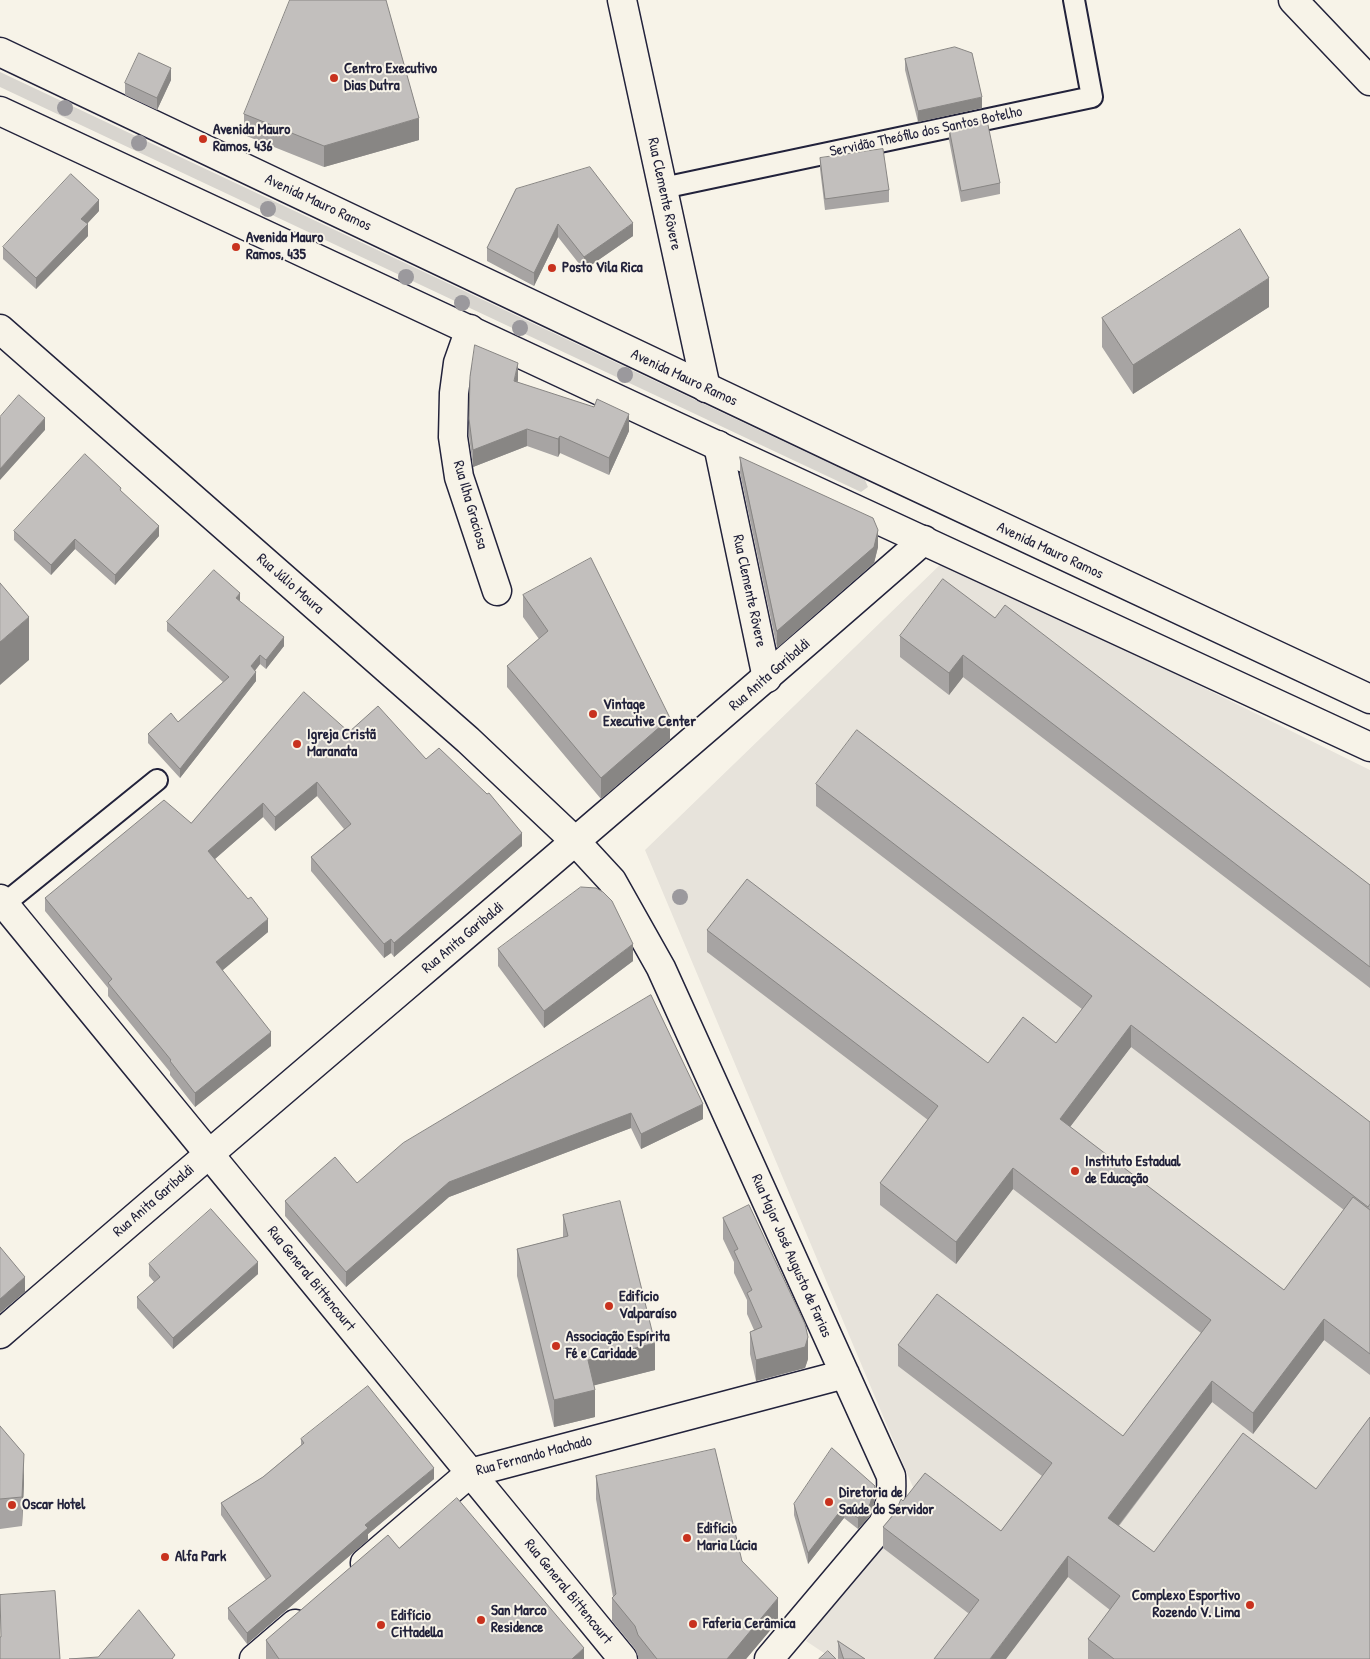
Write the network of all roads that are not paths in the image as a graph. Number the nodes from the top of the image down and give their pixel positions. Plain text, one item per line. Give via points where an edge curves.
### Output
1 (622, 0) edge
2 (1074, 0) edge
3 (1293, 0) edge
4 (0, 52) edge
5 (1370, 81) edge
6 (0, 111) edge
7 (663, 188) junction
8 (0, 329) edge
9 (470, 329) junction
10 (706, 388) junction
11 (718, 445) junction
12 (943, 501) junction
13 (924, 540) junction
14 (497, 591) dead end
15 (767, 678) junction
16 (1370, 699) edge
17 (1370, 747) edge
18 (157, 780) dead end
19 (576, 842) junction
20 (2, 901) edge
21 (209, 1153) junction
22 (0, 1334) edge
23 (844, 1374) junction
24 (470, 1473) junction
25 (344, 1582) edge
26 (314, 1608) edge
27 (254, 1659) edge
28 (623, 1659) edge
29 (769, 1659) edge

1 - 7 street, Rua Clemente Rôvere
2 - 7 lane, Servidão Theófilo dos Santos Botelho via 1092,97
3 - 5 street
4 - 10 street, Avenida Mauro Ramos
6 - 9 street
7 - 10 street, Rua Clemente Rôvere
8 - 19 street, Rua Júlio Moura via 468,740
9 - 11 street
9 - 14 street, Rua Ilha Graciosa via 458,363 453,437 458,477
10 - 12 street, Avenida Mauro Ramos
11 - 13 street
11 - 15 street, Rua Clemente Rôvere
12 - 13 street
12 - 16 street, Avenida Mauro Ramos
13 - 15 street, Rua Anita Garibaldi
13 - 17 street
15 - 19 street, Rua Anita Garibaldi
18 - 20 lane
19 - 21 street, Rua Anita Garibaldi
19 - 23 street, Rua Major José Augusto de Farias via 612,881 661,968
20 - 21 street, Rua General Bittencourt
21 - 22 street, Rua Anita Garibaldi
21 - 24 street, Rua General Bittencourt
23 - 24 street, Rua Fernando Machado
23 - 29 street, Rua Major José Augusto de Farias via 892,1476 889,1511 883,1524
24 - 25 street, Rua Fernando Machado
24 - 28 street, Rua General Bittencourt
26 - 27 street

